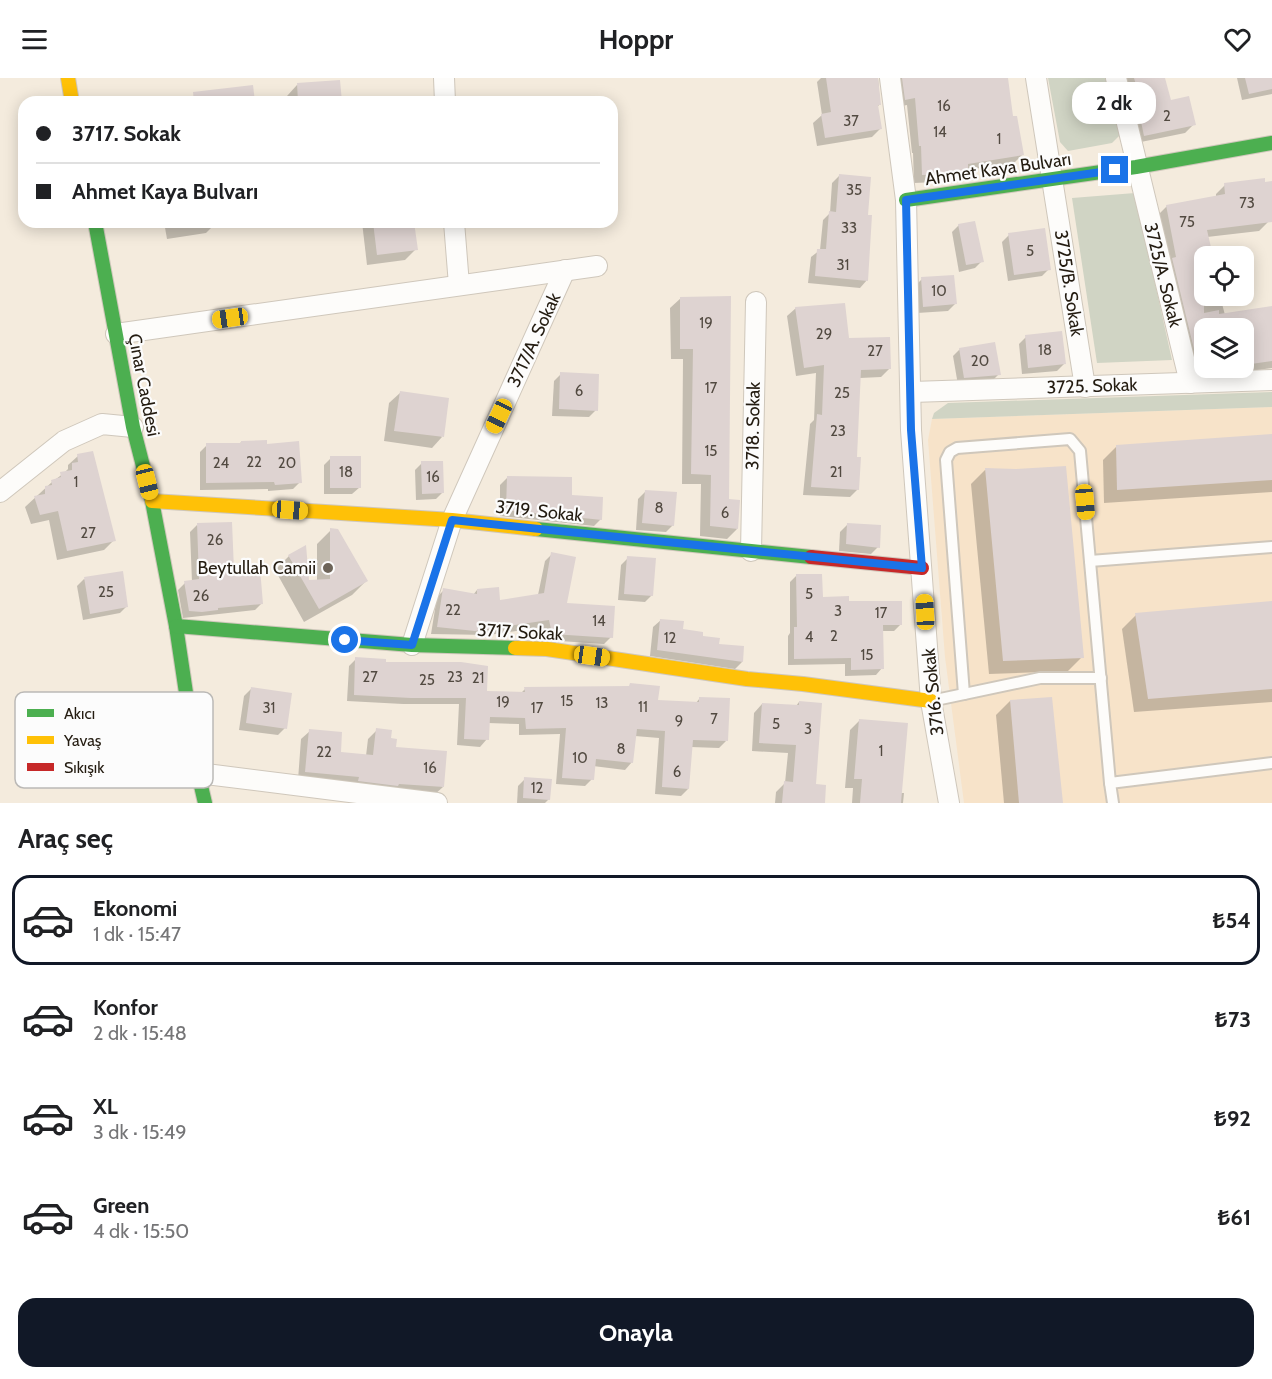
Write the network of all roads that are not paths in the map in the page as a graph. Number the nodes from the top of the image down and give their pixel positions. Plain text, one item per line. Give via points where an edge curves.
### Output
1 (68, 78) edge
2 (444, 78) edge
3 (890, 78) edge
4 (1036, 78) edge
5 (1116, 78) edge
6 (71, 96) edge
7 (445, 96) edge
8 (1272, 143) edge
9 (1136, 167) junction
10 (1052, 179) junction
11 (906, 200) junction
12 (96, 228) edge
13 (454, 228) edge
14 (597, 266) dead end
15 (566, 270) junction
16 (459, 285) junction
17 (756, 302) dead end
18 (116, 334) junction
19 (1272, 380) edge
20 (1190, 383) junction
21 (1085, 387) junction
22 (912, 392) junction
23 (133, 427) junction
24 (0, 492) edge
25 (152, 501) junction
26 (452, 520) junction
27 (1272, 547) edge
28 (751, 551) junction
29 (1090, 561) junction
30 (922, 568) junction
31 (176, 626) junction
32 (412, 645) junction
33 (1101, 678) junction
34 (186, 692) edge
35 (964, 694) junction
36 (931, 701) junction
37 (1272, 764) edge
38 (213, 776) edge
39 (1110, 783) junction
40 (201, 788) edge
41 (205, 803) edge
42 (437, 803) edge
43 (949, 803) edge
44 (1113, 803) edge

1 - 6 street
2 - 7 street
3 - 11 street, 3716. Sokak
4 - 10 street, 3725/B. Sokak
5 - 9 street, 3725/A. Sokak
8 - 9 street, Ahmet Kaya Bulvarı
9 - 10 street, Ahmet Kaya Bulvarı
9 - 20 street, 3725/A. Sokak
10 - 11 street, Ahmet Kaya Bulvarı
10 - 21 street, 3725/B. Sokak
11 - 22 street, 3716. Sokak
12 - 18 street, Çınar Caddesi
13 - 16 street
14 - 15 street
15 - 16 street
15 - 26 street, 3717/A. Sokak
16 - 18 street
17 - 28 street, 3718. Sokak
18 - 23 street, Çınar Caddesi
19 - 20 street, 3725. Sokak
20 - 21 street, 3725. Sokak
21 - 22 street, 3725. Sokak
22 - 30 street, 3716. Sokak via 911,430
23 - 24 street via 102,424 64,441
23 - 25 street, Çınar Caddesi
25 - 26 street, 3719. Sokak
25 - 31 street, Çınar Caddesi
26 - 28 street, 3719. Sokak
26 - 32 street, 3717/A. Sokak
27 - 29 lane
28 - 30 street, 3719. Sokak
29 - 33 lane
29 - 35 lane via 1080,451 1073,441 957,448 950,452 946,460
30 - 36 street, 3716. Sokak
31 - 32 street, 3717. Sokak
31 - 34 street, Çınar Caddesi
32 - 36 street, 3717. Sokak via 547,649 747,680
33 - 35 lane via 1040,678
33 - 39 lane
35 - 36 lane
36 - 43 street, 3716. Sokak
37 - 39 lane
38 - 42 street
39 - 44 lane
40 - 41 street, Çınar Caddesi

